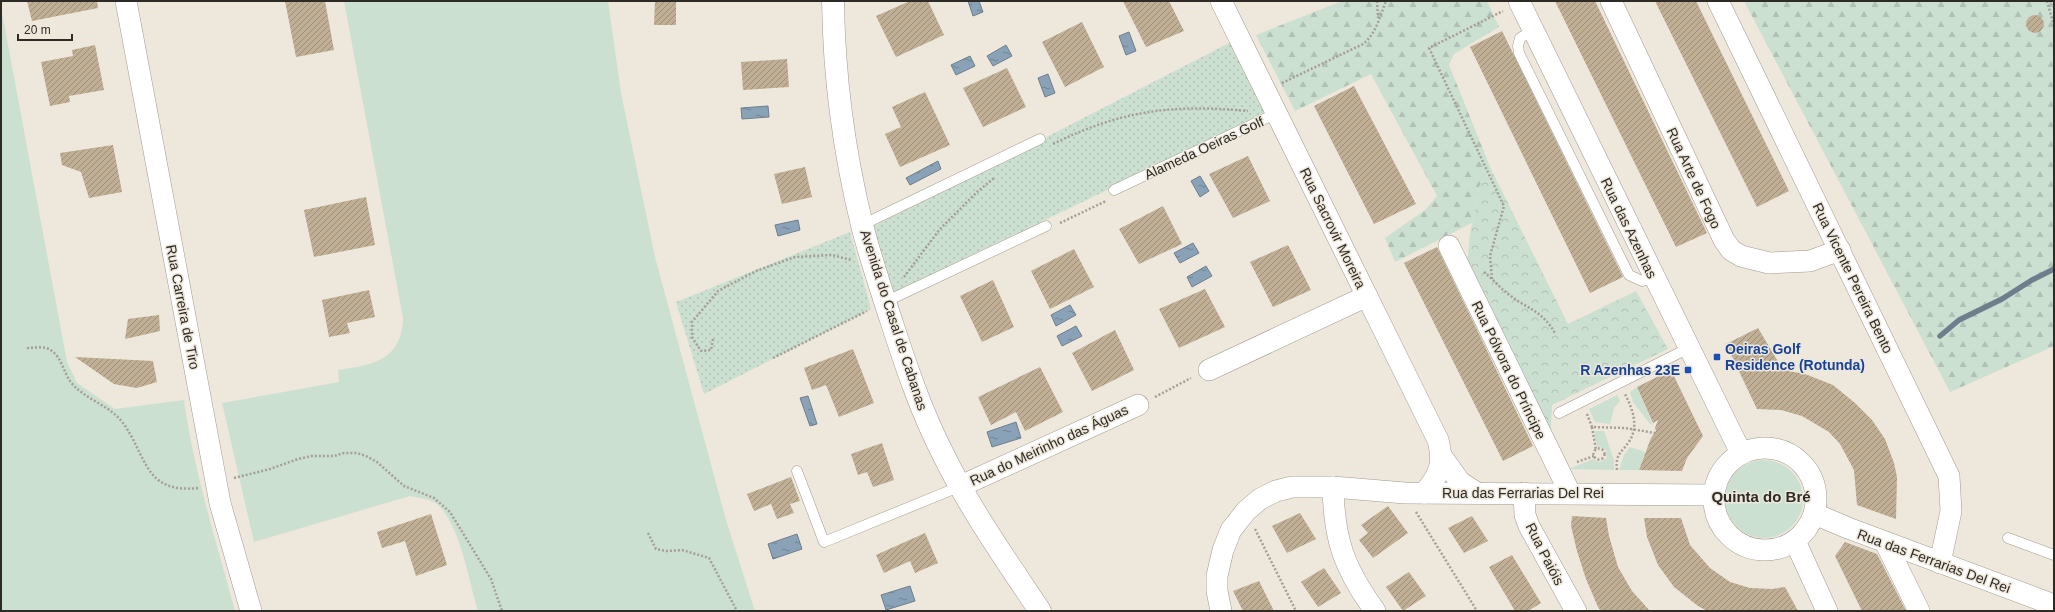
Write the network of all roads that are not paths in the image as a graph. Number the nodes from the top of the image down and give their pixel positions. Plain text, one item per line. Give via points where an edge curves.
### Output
1 (126, 1) edge
2 (833, 1) edge
3 (1221, 1) edge
4 (1611, 1) edge
5 (1718, 1) edge
6 (1519, 2) edge
7 (1277, 113) junction
8 (1040, 139) dead end
9 (1114, 190) road end
10 (862, 226) junction
11 (1046, 226) road end
12 (1449, 246) dead end
13 (1840, 250) junction
14 (1367, 296) junction
15 (885, 302) junction
16 (1689, 348) junction
17 (1209, 370) dead end
18 (1138, 405) dead end
19 (1559, 413) dead end
20 (1741, 453) junction
21 (1442, 457) junction
22 (797, 471) dead end
23 (961, 486) junction
24 (1333, 487) junction
25 (1414, 493) junction
26 (1477, 493) junction
27 (1524, 493) junction
28 (1570, 493) junction
29 (1714, 495) junction
30 (1815, 514) junction
31 (2008, 538) dead end
32 (1795, 541) junction
33 (1885, 542) junction
34 (2054, 555) edge
35 (1940, 563) junction
36 (2054, 606) edge
37 (251, 611) edge
38 (1040, 611) edge
39 (1221, 611) edge
40 (1375, 611) edge
41 (1576, 611) edge
42 (1827, 611) edge
43 (1919, 611) edge

1 - 37 street, Rua Carreira de Tiro via 216,483
2 - 10 street, Avenida do Casal de Cabanas via 837,79
3 - 7 street, Rua Sacrovir Moreira
4 - 13 street, Rua Arte de Fogo via 1731,250 1750,259 1779,263 1810,261
5 - 13 street, Rua Vicente Pereira Bento
6 - 16 street, Rua das Azenhas
7 - 9 lane, Alameda Oeiras Golf
7 - 14 street, Rua Sacrovir Moreira
8 - 10 lane
10 - 15 street, Avenida do Casal de Cabanas
11 - 15 lane
12 - 28 street, Rua Pólvora do Príncipe
13 - 35 street, Rua Vicente Pereira Bento via 1949,476 1951,511
14 - 17 street
14 - 21 street, Rua Sacrovir Moreira via 1438,440
15 - 23 street, Avenida do Casal de Cabanas via 922,409
16 - 19 lane
16 - 20 street, Rua das Azenhas
18 - 23 street, Rua do Meirinho das Águas
20 - 29 street via 1729,462 1720,474
20 - 30 street via 1768,447 1782,450 1795,457 1805,466 1812,478 1816,492
21 - 25 street via 1435,478
21 - 26 street, Rua Sacrovir Moreira via 1460,482
22 - 23 lane via 824,542
23 - 38 street, Avenida do Casal de Cabanas
24 - 25 street, Rua das Ferrarias Del Rei
24 - 39 street, Rua das Ferrarias Del Rei via 1292,487 1276,491 1260,499 1246,511 1232,530 1219,565 1217,591
24 - 40 street via 1335,524 1341,549 1359,588
25 - 26 street, Rua das Ferrarias Del Rei
26 - 27 street, Rua das Ferrarias Del Rei
27 - 28 street, Rua das Ferrarias Del Rei
27 - 41 street, Rua Paióis via 1525,514 1529,526
28 - 29 street, Rua das Ferrarias Del Rei
29 - 32 street via 1714,508 1718,520 1734,540 1758,550 1771,550
30 - 32 street via 1804,533
30 - 33 street, Rua das Ferrarias Del Rei
31 - 34 lane
32 - 42 street
33 - 35 street, Rua das Ferrarias Del Rei
33 - 43 street
35 - 36 street, Rua das Ferrarias Del Rei

